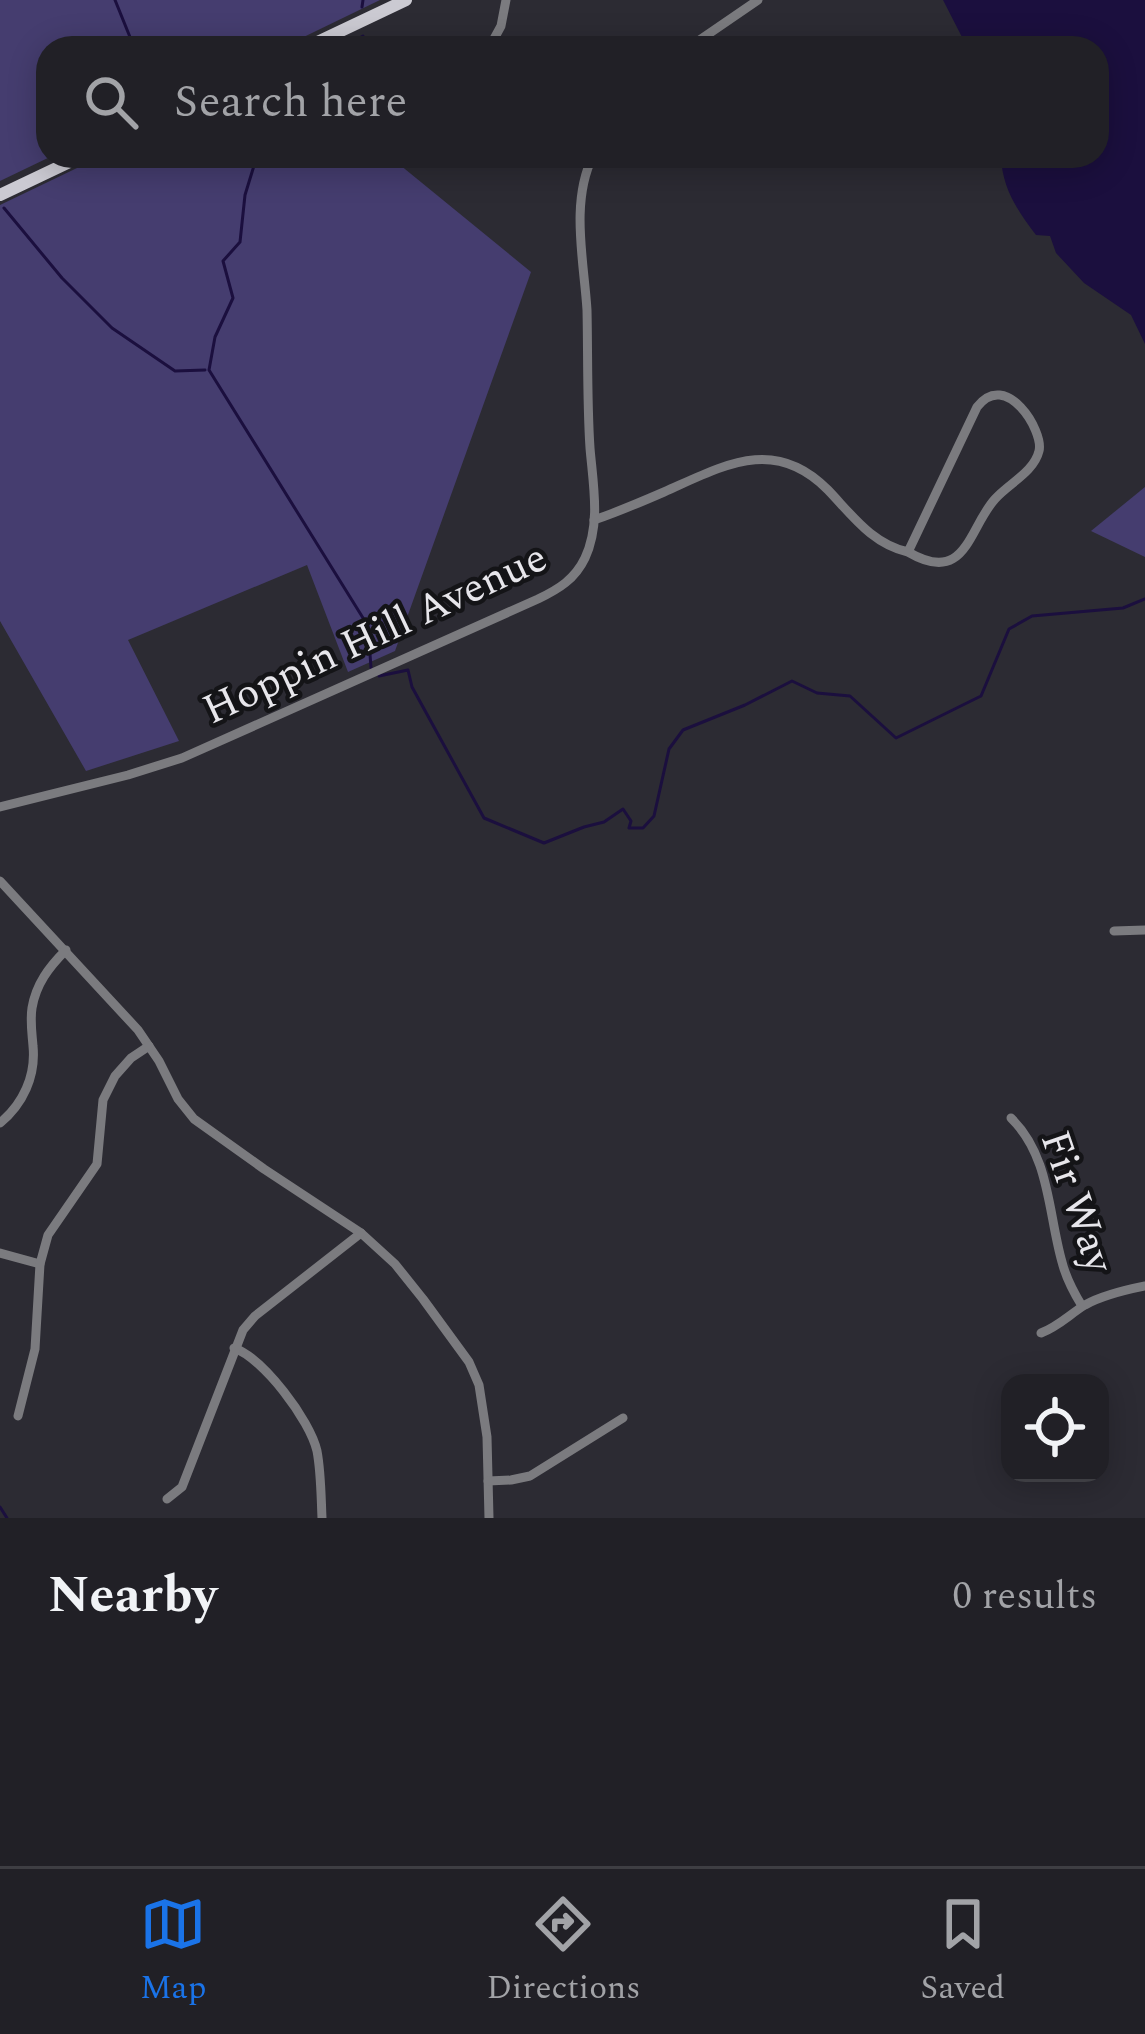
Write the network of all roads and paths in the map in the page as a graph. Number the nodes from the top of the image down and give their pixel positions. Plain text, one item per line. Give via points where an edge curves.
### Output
1 (406, 0) edge
2 (506, 0) edge
3 (758, 0) edge
4 (330, 36) edge
5 (496, 36) edge
6 (706, 36) edge
7 (57, 168) edge
8 (587, 168) edge
9 (0, 195) edge
10 (595, 520) junction
11 (908, 552) junction
12 (0, 807) edge
13 (0, 880) edge
14 (1145, 930) edge
15 (1114, 931) dead end
16 (66, 950) junction
17 (149, 1046) junction
18 (1011, 1118) dead end
19 (0, 1123) edge
20 (361, 1233) junction
21 (0, 1252) edge
22 (40, 1264) junction
23 (1145, 1286) edge
24 (1082, 1306) junction
25 (1041, 1333) dead end
26 (234, 1348) junction
27 (18, 1416) dead end
28 (623, 1418) dead end
29 (488, 1481) junction
30 (167, 1499) dead end
31 (322, 1518) edge
32 (489, 1518) edge

1 - 4 main road
2 - 5 street
3 - 6 street
7 - 9 main road
8 - 10 street, Hoppin Hill Avenue via 582,267
10 - 11 street via 723,466 763,458 796,465 867,532
10 - 12 street, Hoppin Hill Avenue via 580,567 546,596 182,758
11 - 11 street via 977,407 988,395 1010,397 1038,434 1036,458 992,502 962,553 941,562
13 - 16 street
14 - 15 street
16 - 17 street
16 - 19 street via 36,992 32,1071
17 - 20 street via 203,1127
17 - 22 street via 103,1100 98,1164 48,1234
18 - 24 street, Fir Way via 1037,1156 1062,1263
20 - 26 street via 255,1316
20 - 29 street via 400,1270 472,1368 483,1401
21 - 22 street
22 - 27 street via 35,1349
23 - 24 street
24 - 25 street
26 - 30 street via 182,1487
26 - 31 street via 249,1354 306,1424 317,1450
28 - 29 street via 530,1475
29 - 32 street

